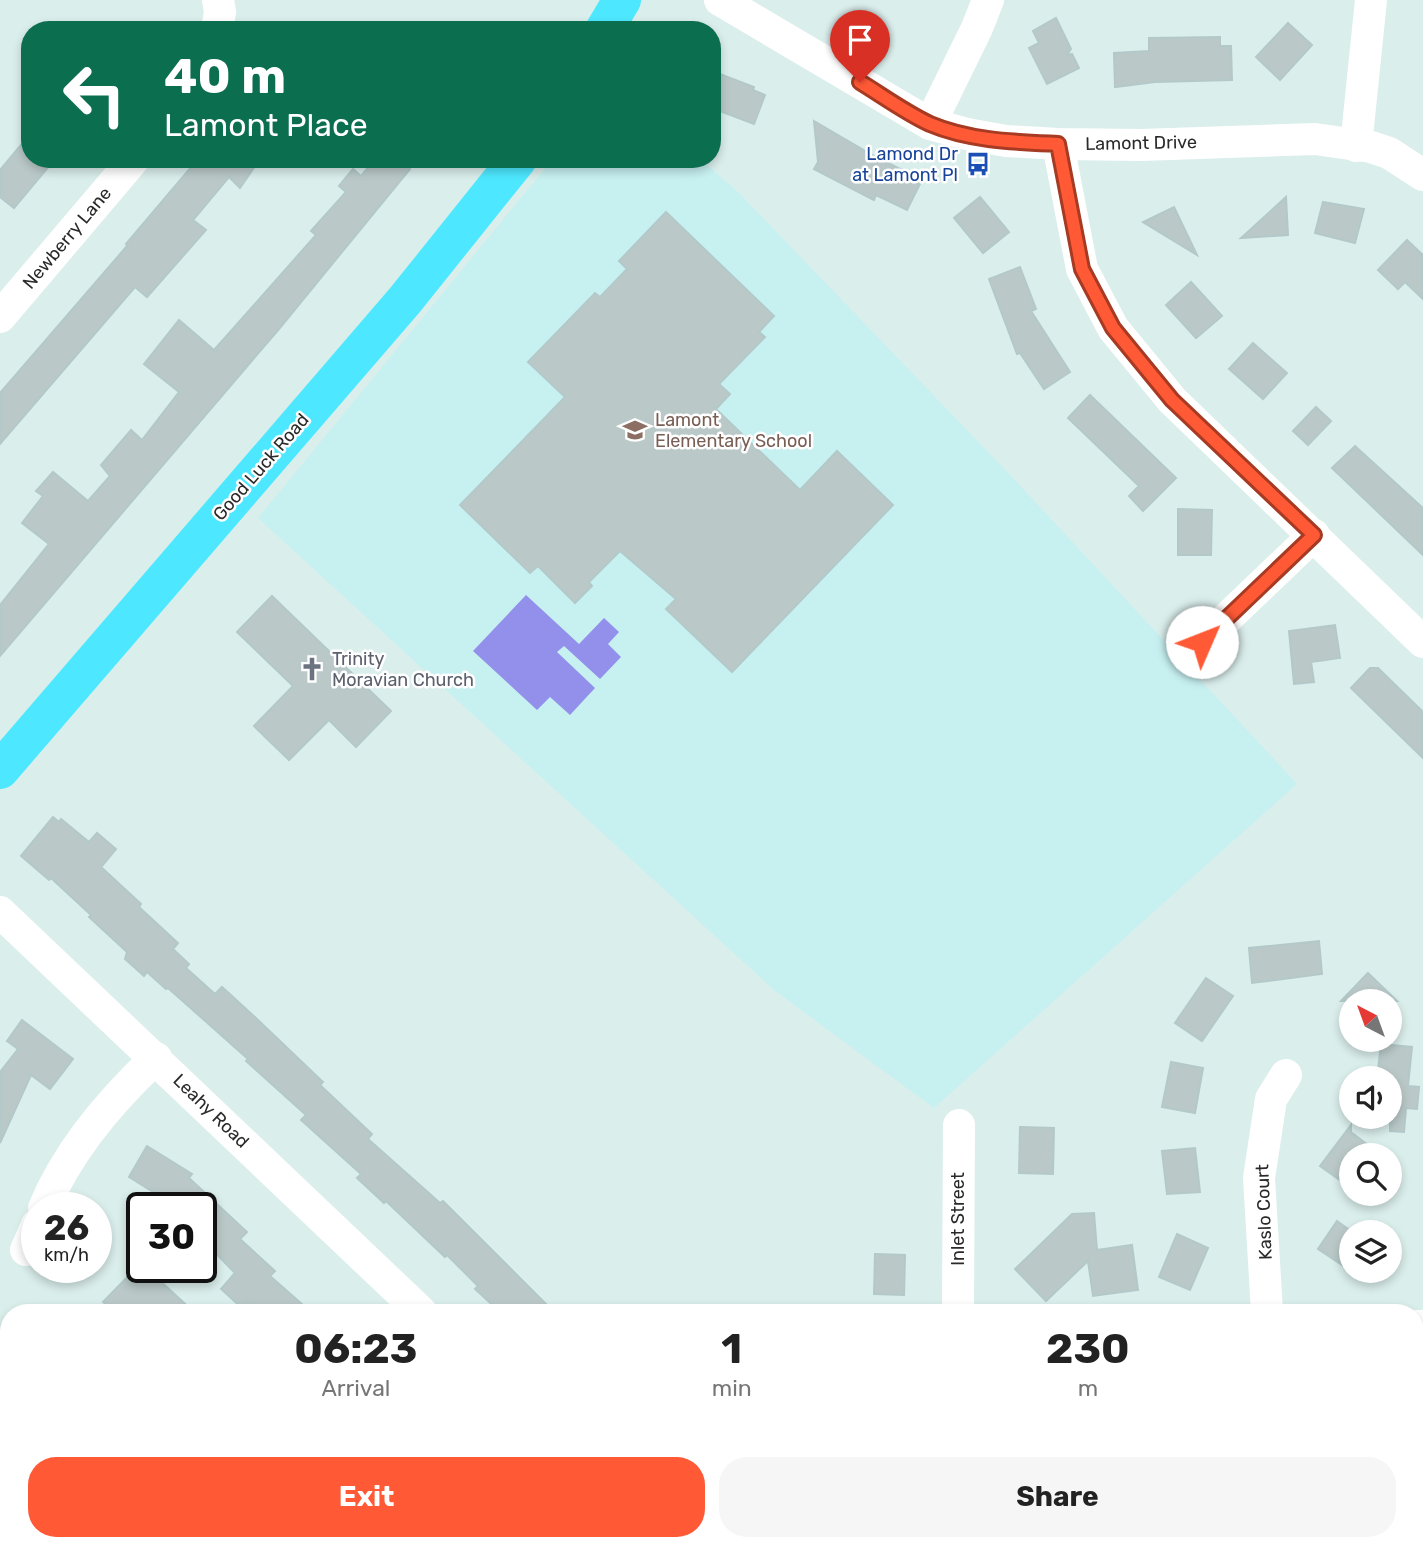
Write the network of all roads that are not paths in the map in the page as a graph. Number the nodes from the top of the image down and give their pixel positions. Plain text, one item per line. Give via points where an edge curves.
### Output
1 (218, 0) edge
2 (622, 0) edge
3 (720, 0) edge
4 (988, 0) edge
5 (1371, 0) edge
6 (218, 21) edge
7 (609, 21) edge
8 (930, 124) junction
9 (1058, 144) junction
10 (1356, 146) junction
11 (126, 168) edge
12 (510, 168) edge
13 (1423, 175) edge
14 (0, 317) edge
15 (1314, 535) junction
16 (1202, 642) dead end
17 (1423, 642) edge
18 (0, 770) edge
19 (0, 912) edge
20 (156, 1058) junction
21 (1286, 1075) dead end
22 (959, 1125) dead end
23 (51, 1192) edge
24 (413, 1304) edge
25 (958, 1304) edge
26 (1267, 1304) edge

1 - 6 street
2 - 7 main road
3 - 8 street, Lamont Drive
4 - 8 street
5 - 10 street
8 - 9 street, Lamont Drive via 1006,141
9 - 10 street, Lamont Drive via 1315,139
9 - 15 street via 1082,269 1113,328 1172,400
10 - 13 street, Lamont Drive via 1389,153
11 - 14 street, Newberry Lane
12 - 18 main road, Good Luck Road via 388,320
15 - 16 street
15 - 17 street
19 - 20 street, Leahy Road
20 - 23 street via 80,1141
20 - 24 street, Leahy Road
21 - 26 street, Kaslo Court via 1271,1099 1259,1178
22 - 25 street, Inlet Street

